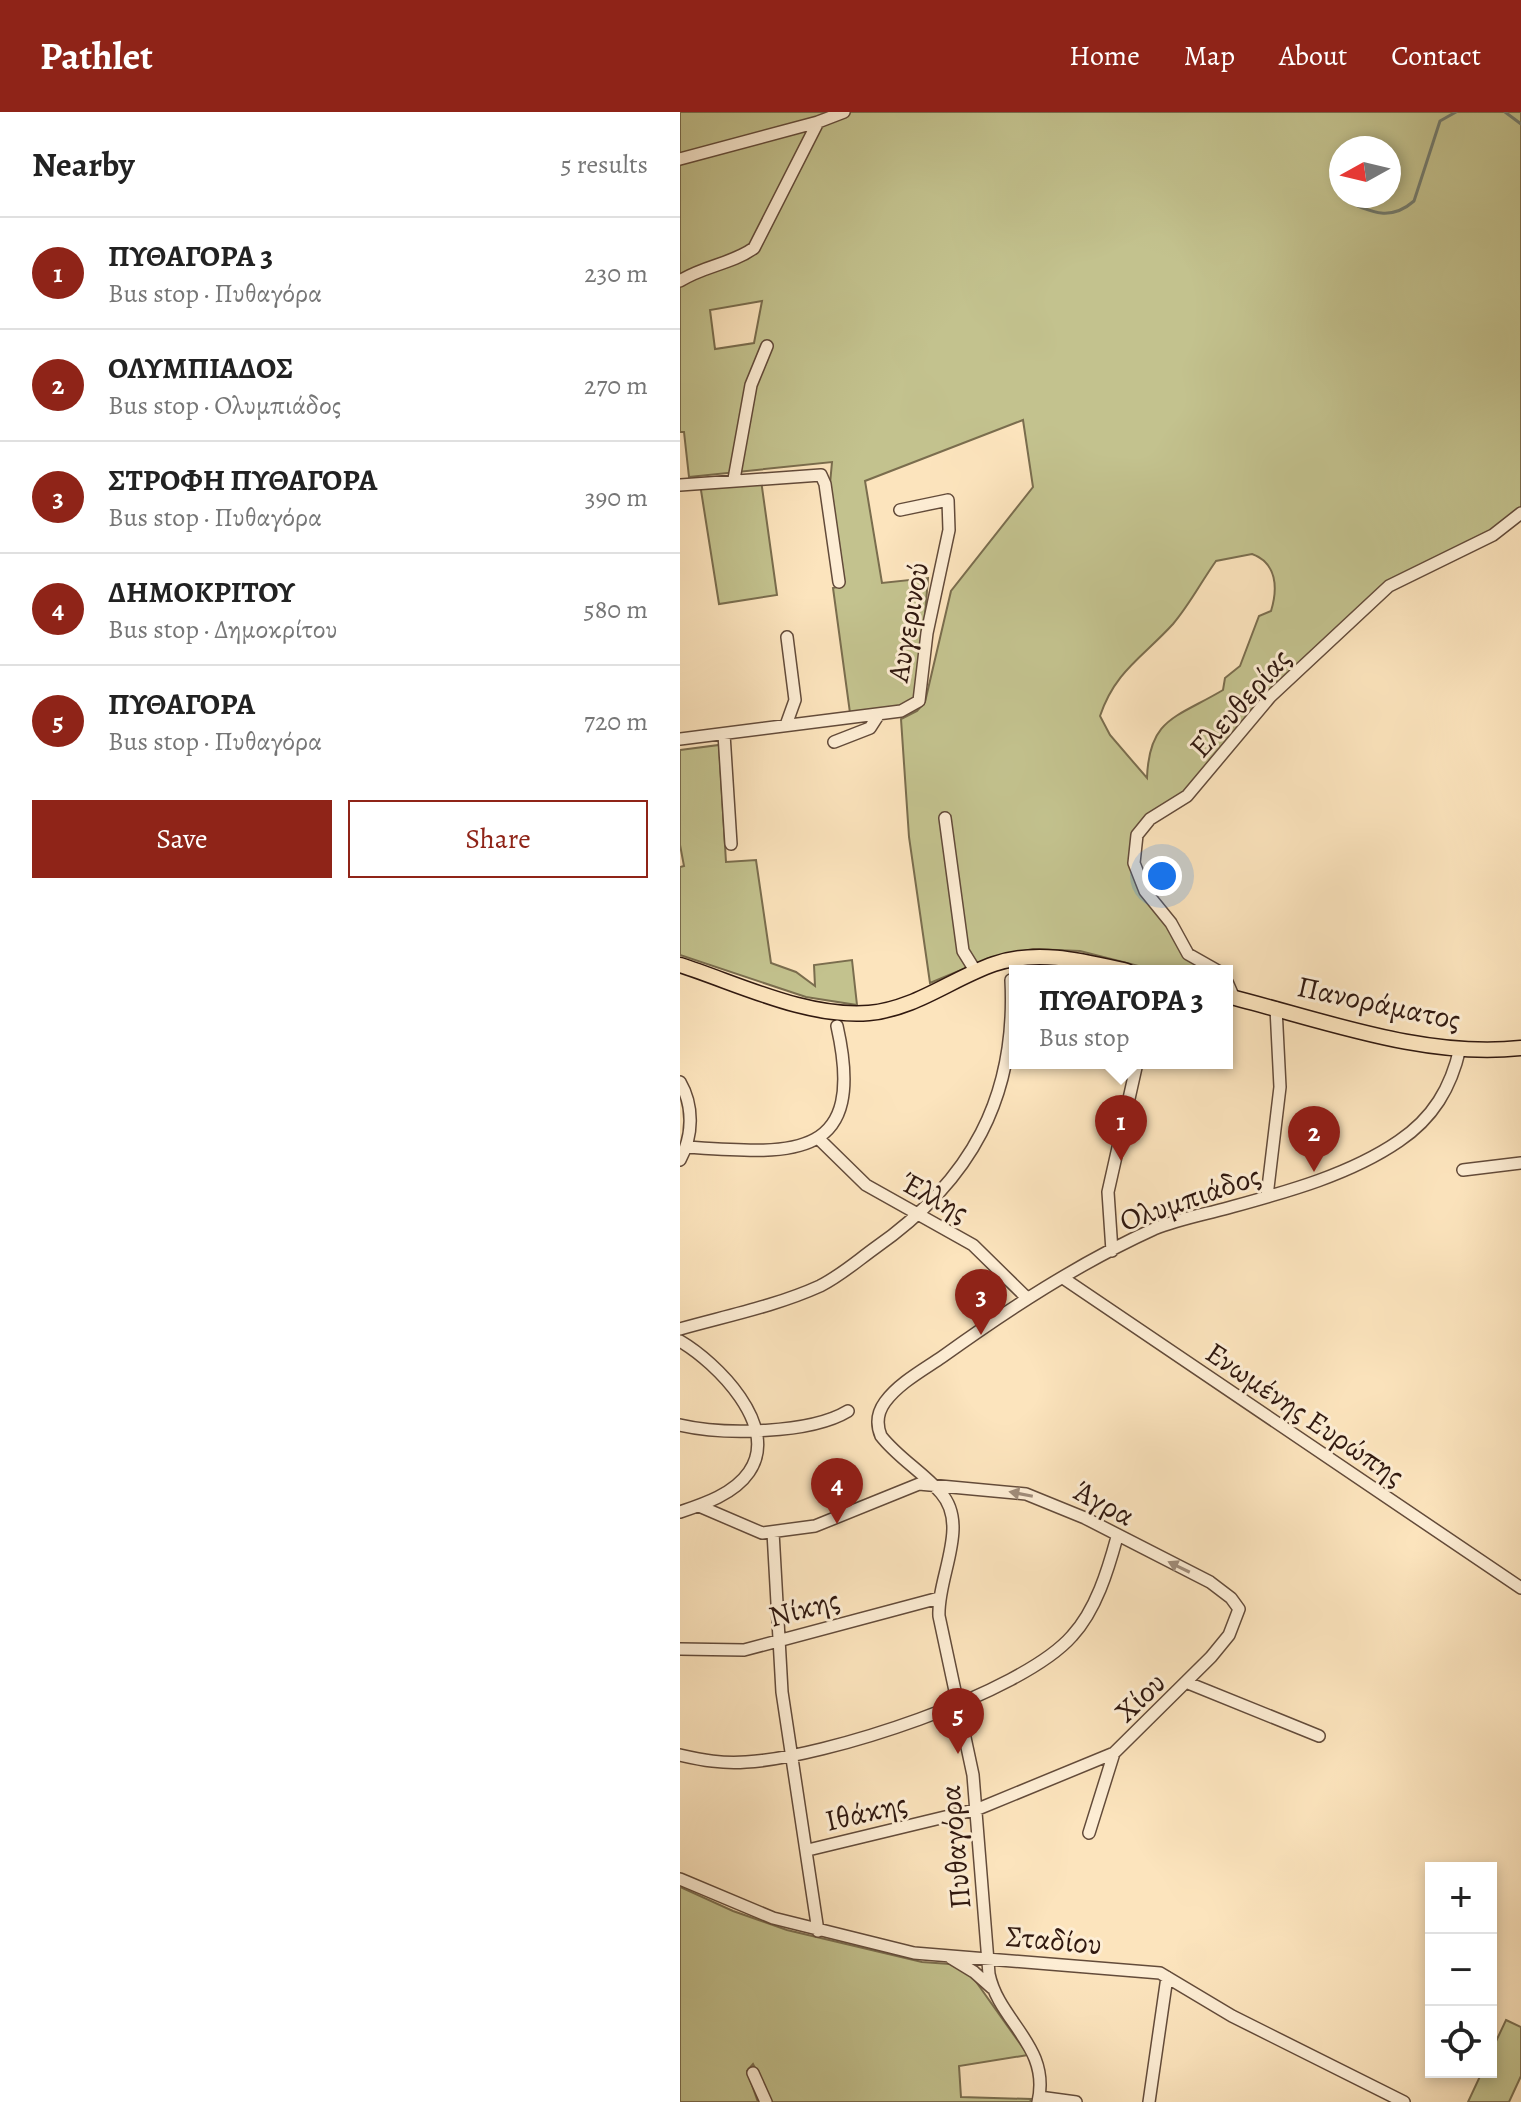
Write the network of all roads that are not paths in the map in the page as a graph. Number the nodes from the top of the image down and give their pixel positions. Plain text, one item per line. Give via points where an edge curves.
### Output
1 (844, 112) edge
2 (818, 122) junction
3 (680, 159) edge
4 (680, 281) edge
5 (767, 346) dead end
6 (734, 479) junction
7 (680, 485) edge
8 (900, 510) dead end
9 (1521, 513) edge
10 (839, 582) dead end
11 (787, 637) dead end
12 (879, 714) junction
13 (786, 725) junction
14 (724, 734) junction
15 (680, 739) edge
16 (834, 742) dead end
17 (945, 818) dead end
18 (731, 844) dead end
19 (680, 965) edge
20 (1088, 965) edge
21 (1207, 965) edge
22 (976, 972) junction
23 (1233, 998) edge
24 (1276, 1008) junction
25 (837, 1026) dead end
26 (1460, 1048) junction
27 (1521, 1048) edge
28 (1009, 1051) edge
29 (1136, 1069) edge
30 (680, 1082) edge
31 (819, 1139) junction
32 (686, 1147) junction
33 (680, 1160) edge
34 (1521, 1163) edge
35 (1463, 1170) dead end
36 (1267, 1196) junction
37 (919, 1216) junction
38 (1112, 1251) junction
39 (1063, 1278) junction
40 (1027, 1298) junction
41 (680, 1329) edge
42 (680, 1341) edge
43 (848, 1411) dead end
44 (680, 1425) edge
45 (756, 1429) junction
46 (934, 1485) junction
47 (699, 1506) junction
48 (680, 1512) edge
49 (773, 1532) junction
50 (1117, 1537) junction
51 (1521, 1588) edge
52 (939, 1598) junction
53 (1237, 1604) joint
54 (779, 1638) junction
55 (680, 1649) edge
56 (1188, 1683) junction
57 (957, 1705) junction
58 (1319, 1736) dead end
59 (1114, 1753) junction
60 (680, 1755) edge
61 (791, 1756) junction
62 (978, 1809) junction
63 (1089, 1833) dead end
64 (808, 1850) junction
65 (680, 1879) edge
66 (818, 1931) junction
67 (944, 1956) junction
68 (987, 1958) junction
69 (1167, 1977) junction
70 (992, 1988) junction
71 (753, 2073) dead end
72 (1041, 2100) edge
73 (766, 2102) edge
74 (1076, 2102) edge
75 (1149, 2102) edge
76 (1404, 2102) edge

1 - 2 street
2 - 3 street
2 - 4 street via 754,248
5 - 6 street via 751,385
6 - 7 street
6 - 10 street via 821,475
8 - 12 street, Αυγερινού via 948,500 950,520 919,701 909,709
9 - 21 street, Ελευθερίας via 1493,535 1389,586 1270,697 1187,796 1150,819 1137,835 1134,863 1145,891 1188,954
11 - 13 street via 795,700
12 - 13 street, Αυγερινού
12 - 16 street via 870,728
13 - 14 street, Αυγερινού
14 - 15 street, Αυγερινού
14 - 18 street
17 - 22 street via 963,951
19 - 22 main road via 812,1008 850,1013 906,1005
20 - 22 main road via 1037,957
23 - 24 main road, Πανοράματος
24 - 26 main road, Πανοράματος
24 - 36 street via 1280,1087
25 - 31 street via 845,1093 841,1109
26 - 27 main road, Πανοράματος
26 - 36 street, Ολυμπιάδος via 1443,1096 1409,1134 1366,1160
28 - 37 street via 992,1114 972,1150
29 - 38 street via 1108,1186
30 - 32 street via 690,1109
31 - 32 street via 785,1149
31 - 37 street, Έλλης via 866,1185
32 - 33 street
34 - 35 street
36 - 38 street, Ολυμπιάδος via 1156,1228
37 - 40 street, Έλλης via 973,1245
37 - 41 street via 818,1287
38 - 39 street, Πυθαγόρα
39 - 40 street, Πυθαγόρα
39 - 51 street, Ενωμένης Ευρώπης
40 - 46 street, Πυθαγόρα via 896,1390 880,1411 881,1436
42 - 45 street via 719,1371 741,1398
43 - 45 street via 804,1425
44 - 45 street via 707,1431
45 - 47 street via 752,1469
46 - 49 street, Άγρα via 913,1486 815,1526
50 -> 46 street, Άγρα via 1026,1494
46 - 52 street, Πυθαγόρα via 948,1502 953,1524
47 - 48 street
47 - 49 street via 762,1533
49 - 54 street
53 -> 50 street, Άγρα via 1210,1582
50 - 57 street via 1101,1586 1073,1635 1041,1661
52 - 54 street, Νίκης
52 - 57 street, Πυθαγόρα
53 - 56 street, Χίου via 1229,1635
54 - 55 street, Νίκης via 744,1650
54 - 61 street
56 - 58 street
56 - 59 street, Χίου
57 - 61 street
57 - 62 street, Πυθαγόρα
59 - 62 street, Ιθάκης
59 - 63 street, Χίου
60 - 61 street via 711,1762
61 - 64 street
62 - 64 street, Ιθάκης
62 - 68 street, Πυθαγόρα
64 - 66 street
65 - 66 street, Σταδίου via 749,1910
66 - 67 street, Σταδίου
67 - 68 street, Σταδίου
67 - 70 street
68 - 69 street, Σταδίου
68 - 70 street, Πυθαγόρα
69 - 75 street
69 - 76 street, Σταδίου via 1232,2016
70 - 72 street, Πυθαγόρα via 1034,2051
71 - 73 street
72 - 74 street

